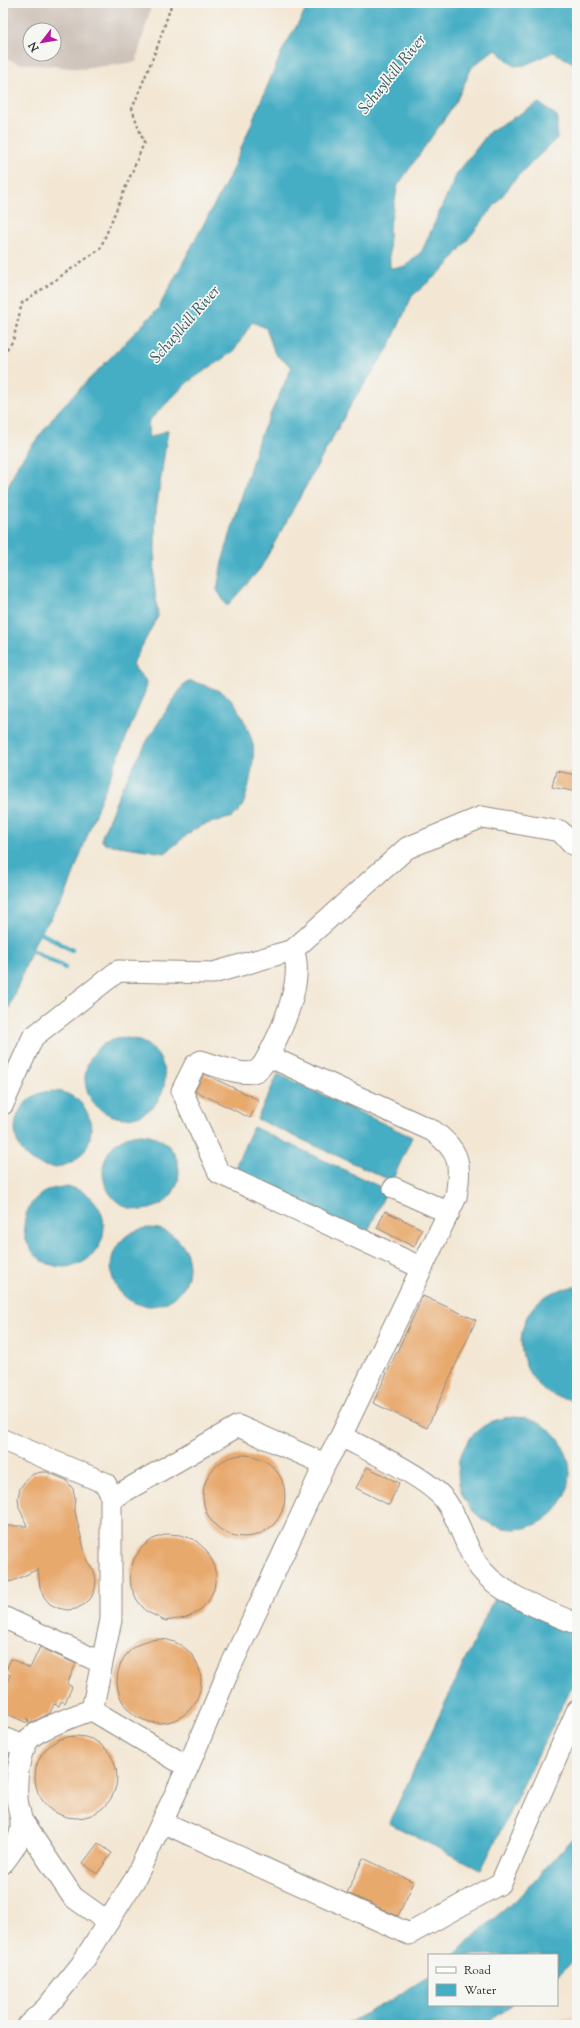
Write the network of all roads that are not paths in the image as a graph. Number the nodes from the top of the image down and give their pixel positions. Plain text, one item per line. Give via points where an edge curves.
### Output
1 (577, 845) edge
2 (293, 950) junction
3 (268, 1056) junction
4 (3, 1104) edge
5 (394, 1188) dead end
6 (449, 1213) junction
7 (422, 1268) junction
8 (341, 1436) junction
9 (3, 1440) edge
10 (325, 1464) junction
11 (113, 1498) junction
12 (3, 1617) edge
13 (577, 1624) edge
14 (102, 1663) junction
15 (92, 1710) junction
16 (577, 1711) edge
17 (3, 1738) edge
18 (25, 1747) junction
19 (188, 1767) junction
20 (10, 1802) edge
21 (22, 1821) junction
22 (162, 1822) junction
23 (3, 1863) edge
24 (108, 1922) junction
25 (28, 2025) edge

1 - 2 lane via 572,844 560,831 482,817 407,848
2 - 3 lane via 297,959 292,997 284,1025
2 - 4 lane via 213,973 118,971 33,1037
3 - 6 lane via 433,1131 448,1143 457,1159 460,1177 456,1198
3 - 7 lane via 261,1067 248,1073 201,1061 194,1065 182,1091 219,1173
5 - 6 lane
6 - 7 lane
7 - 8 lane
8 - 10 lane
8 - 13 lane via 419,1478 444,1499 478,1565 507,1591
9 - 11 lane via 106,1483
10 - 11 lane via 238,1426
10 - 19 lane via 229,1670
11 - 14 lane via 111,1620
12 - 14 lane
14 - 15 lane
15 - 18 lane via 30,1738
15 - 19 lane
16 - 22 lane via 500,1883 409,1934
17 - 18 lane
18 - 20 lane
19 - 22 lane
20 - 21 lane
21 - 23 lane via 20,1835
21 - 24 lane via 74,1897
22 - 24 lane via 135,1879
24 - 25 lane via 81,1965 47,2007

